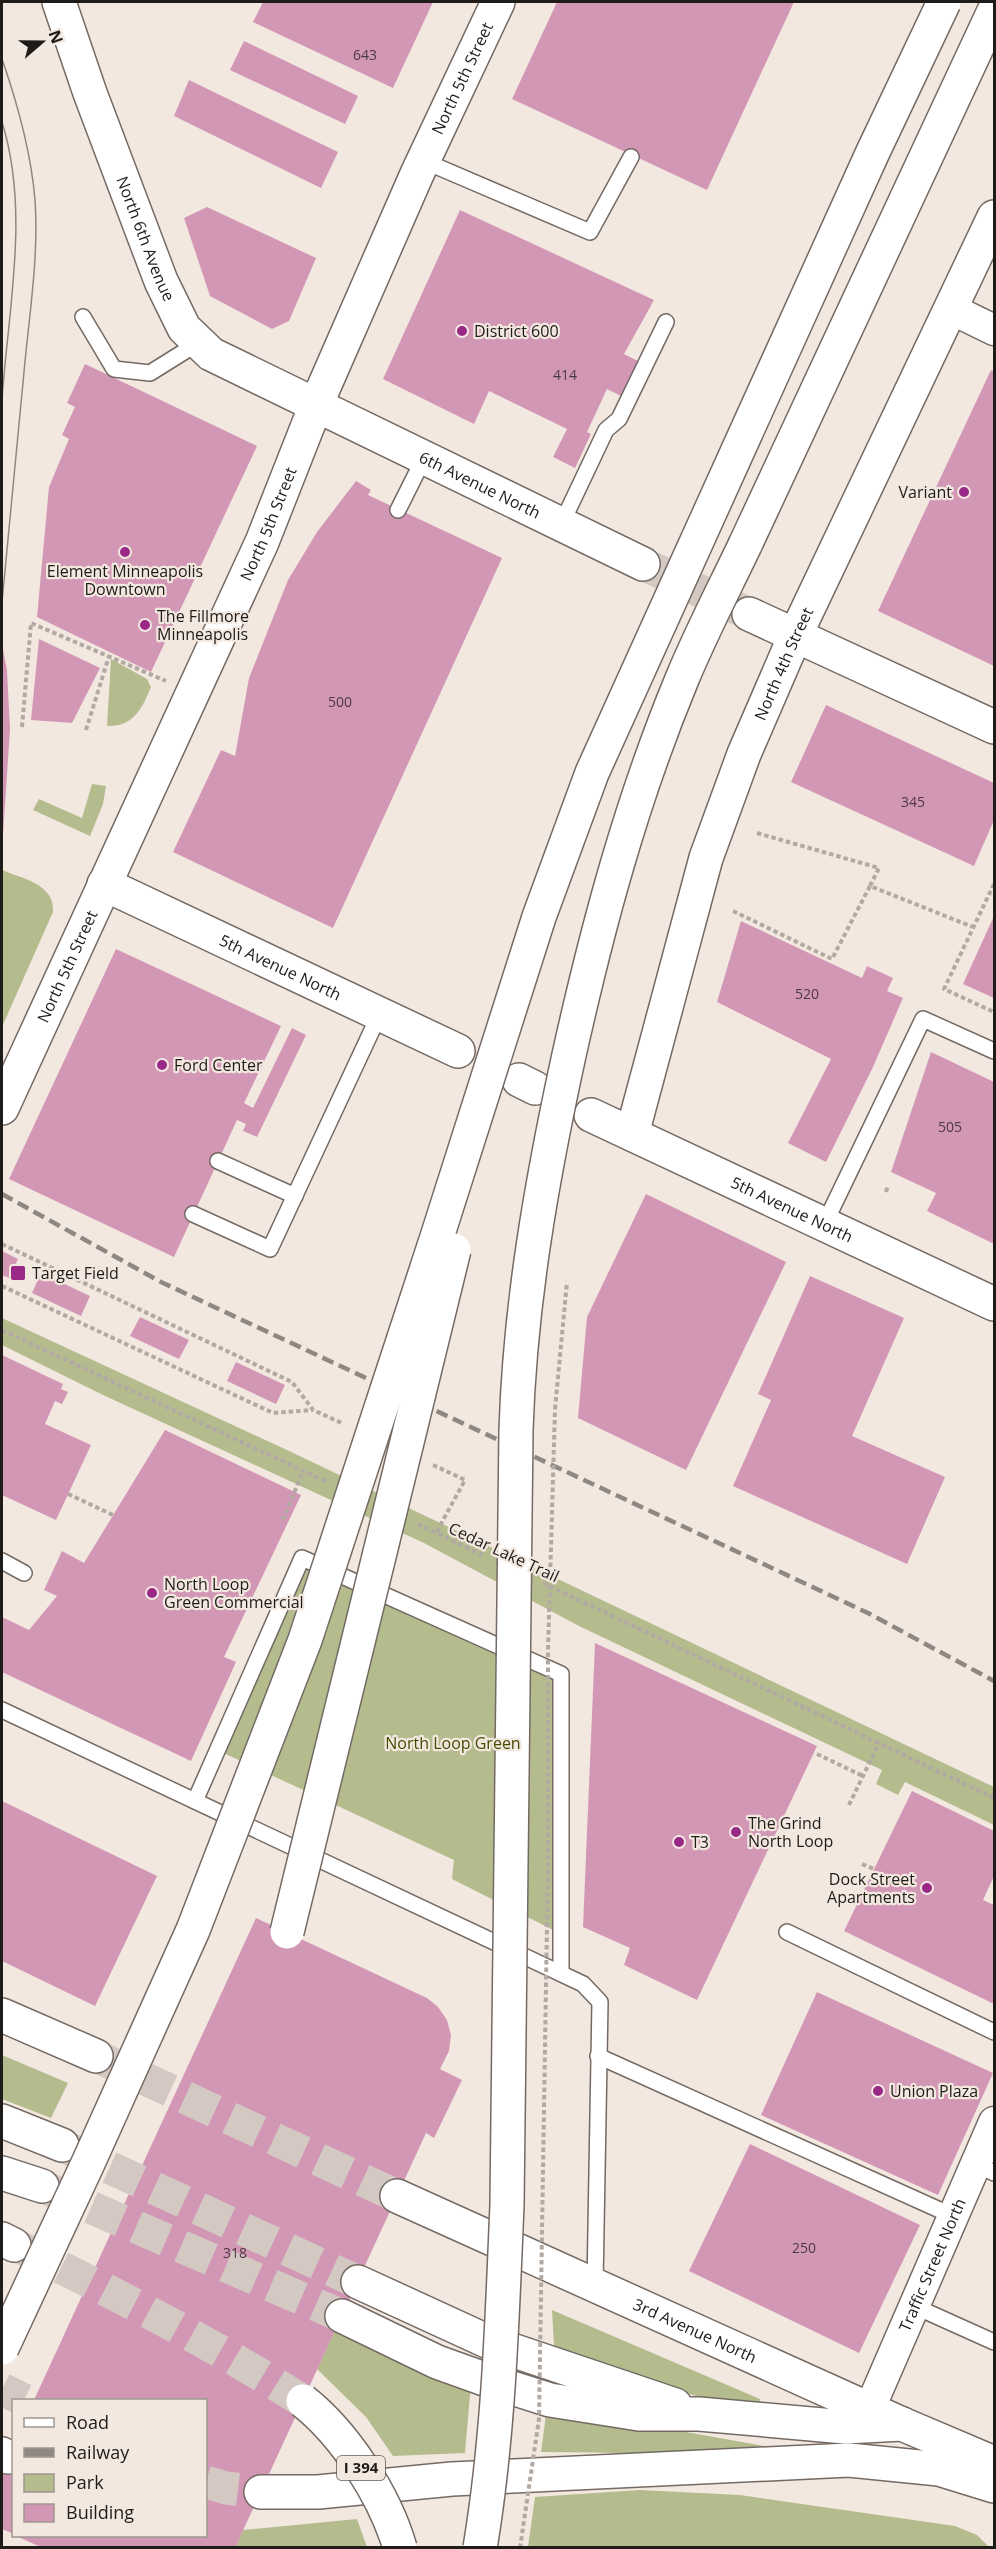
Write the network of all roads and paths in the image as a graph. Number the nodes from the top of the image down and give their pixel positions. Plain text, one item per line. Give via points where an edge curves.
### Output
1 (59, 2) edge
2 (498, 2) edge
3 (944, 2) edge
4 (994, 11) edge
5 (632, 157) dead end
6 (423, 161) junction
7 (994, 217) edge
8 (951, 309) junction
9 (83, 318) dead end
10 (666, 322) dead end
11 (994, 330) edge
12 (198, 343) junction
13 (316, 405) junction
14 (424, 458) junction
15 (398, 510) dead end
16 (561, 525) junction
17 (643, 564) tunnel mouth
18 (749, 615) tunnel mouth
19 (795, 636) junction
20 (109, 657) junction
21 (167, 681) dead end
22 (994, 727) edge
23 (22, 728) dead end
24 (86, 730) dead end
25 (757, 833) dead end
26 (104, 884) junction
27 (994, 884) edge
28 (870, 886) junction
29 (733, 911) dead end
30 (973, 927) junction
31 (524, 965) junction
32 (994, 1012) edge
33 (380, 1013) junction
34 (458, 1051) dead end
35 (994, 1051) edge
36 (2, 1108) edge
37 (591, 1115) dead end
38 (632, 1134) junction
39 (218, 1161) dead end
40 (888, 1185) dead end
41 (886, 1192) dead end
42 (295, 1196) junction
43 (193, 1214) dead end
44 (824, 1225) junction
45 (2, 1244) edge
46 (567, 1282) dead end
47 (2, 1286) edge
48 (994, 1304) edge
49 (2, 1330) edge
50 (303, 1471) junction
51 (334, 1485) dead end
52 (68, 1494) dead end
53 (113, 1515) dead end
54 (283, 1520) dead end
55 (416, 1523) dead end
56 (490, 1558) dead end
57 (2, 1561) edge
58 (24, 1573) dead end
59 (534, 1579) dead end
60 (2, 1710) edge
61 (879, 1743) junction
62 (817, 1755) dead end
63 (863, 1776) junction
64 (994, 1798) edge
65 (195, 1801) junction
66 (849, 1805) dead end
67 (862, 1864) dead end
68 (874, 1869) dead end
69 (287, 1932) dead end
70 (788, 1932) dead end
71 (561, 1972) junction
72 (2, 2014) edge
73 (994, 2032) edge
74 (96, 2056) tunnel mouth
75 (598, 2056) junction
76 (2, 2121) edge
77 (994, 2122) edge
78 (62, 2145) tunnel mouth
79 (985, 2168) edge
80 (2, 2173) edge
81 (42, 2186) tunnel mouth
82 (397, 2196) tunnel mouth
83 (953, 2216) junction
84 (358, 2282) tunnel mouth
85 (595, 2285) junction
86 (914, 2306) junction
87 (342, 2316) tunnel mouth
88 (994, 2342) edge
89 (2, 2348) edge
90 (303, 2401) tunnel mouth
91 (870, 2408) junction
92 (699, 2414) junction
93 (902, 2424) junction
94 (994, 2463) edge
95 (994, 2486) edge
96 (261, 2492) tunnel mouth
97 (400, 2547) edge
98 (480, 2547) edge
99 (520, 2547) edge

1 - 12 main road, North 6th Avenue via 161,280 184,328
2 - 6 main road, North 5th Street
3 - 31 main road, bridge via 626,694 561,850
4 - 98 main road, bridge via 683,678 610,882 552,1133 524,1305 517,1384 507,2205 495,2450
5 - 6 lane via 590,232
6 - 13 main road, North 5th Street
7 - 8 main road, North 4th Street
8 - 11 street
8 - 19 main road, North 4th Street
9 - 12 lane via 114,369 150,373
10 - 16 lane via 619,419 606,430
12 - 13 main road, North 6th Avenue via 211,354
13 - 14 main road, 6th Avenue North
13 - 26 main road, North 5th Street via 262,542
14 - 15 lane
14 - 16 main road, 6th Avenue North
16 - 17 main road, 6th Avenue North
18 - 19 main road
19 - 22 main road
19 - 38 main road, North 4th Street via 744,754 706,858
20 - 21 path
20 - 23 path via 31,623
20 - 24 path
25 - 28 path via 879,868
26 - 33 main road, 5th Avenue North
26 - 36 main road, North 5th Street
27 - 30 path
28 - 29 path via 832,959
28 - 30 path
30 - 32 path via 944,989
31 - 69 main road, bridge
31 - 89 main road, bridge via 305,1640 193,1930
33 - 34 main road, 5th Avenue North
33 - 42 lane
35 - 44 lane via 923,1019
37 - 38 main road, 5th Avenue North
38 - 44 main road, 5th Avenue North
39 - 42 lane
40 - 41 path
42 - 43 lane via 270,1249
44 - 48 main road, 5th Avenue North
45 - 47 path via 292,1382 313,1410 273,1413
46 - 99 path, bridge via 555,1410 548,1640 539,2420
49 - 50 path
50 - 51 path
50 - 54 path
52 - 53 path
55 - 56 path, Cedar Lake Trail
57 - 58 lane
59 - 61 path, Cedar Lake Trail
60 - 65 lane
61 - 63 path
61 - 64 path, Cedar Lake Trail
62 - 63 path
63 - 66 path
65 - 71 lane
65 - 71 lane via 302,1558 561,1674
67 - 68 path
70 - 73 lane
71 - 75 lane via 583,1984 600,2002
72 - 74 main road
75 - 83 lane
75 - 85 lane
76 - 78 main road
77 - 79 street, Traffic Street North
79 - 83 street, Traffic Street North
80 - 81 main road
82 - 85 main road, 3rd Avenue North
83 - 86 street, Traffic Street North
84 - 92 main road via 491,2343
85 - 91 main road, 3rd Avenue North
86 - 88 lane
86 - 91 street, Traffic Street North
87 - 92 main road via 437,2362 550,2400 639,2414
90 - 97 main road, I 394, bridge via 320,2415 355,2458 385,2510
91 - 93 main road, 3rd Avenue North
92 - 93 main road via 845,2427
93 - 94 main road, 3rd Avenue North
95 - 96 main road via 939,2469 849,2460 452,2479 318,2492

